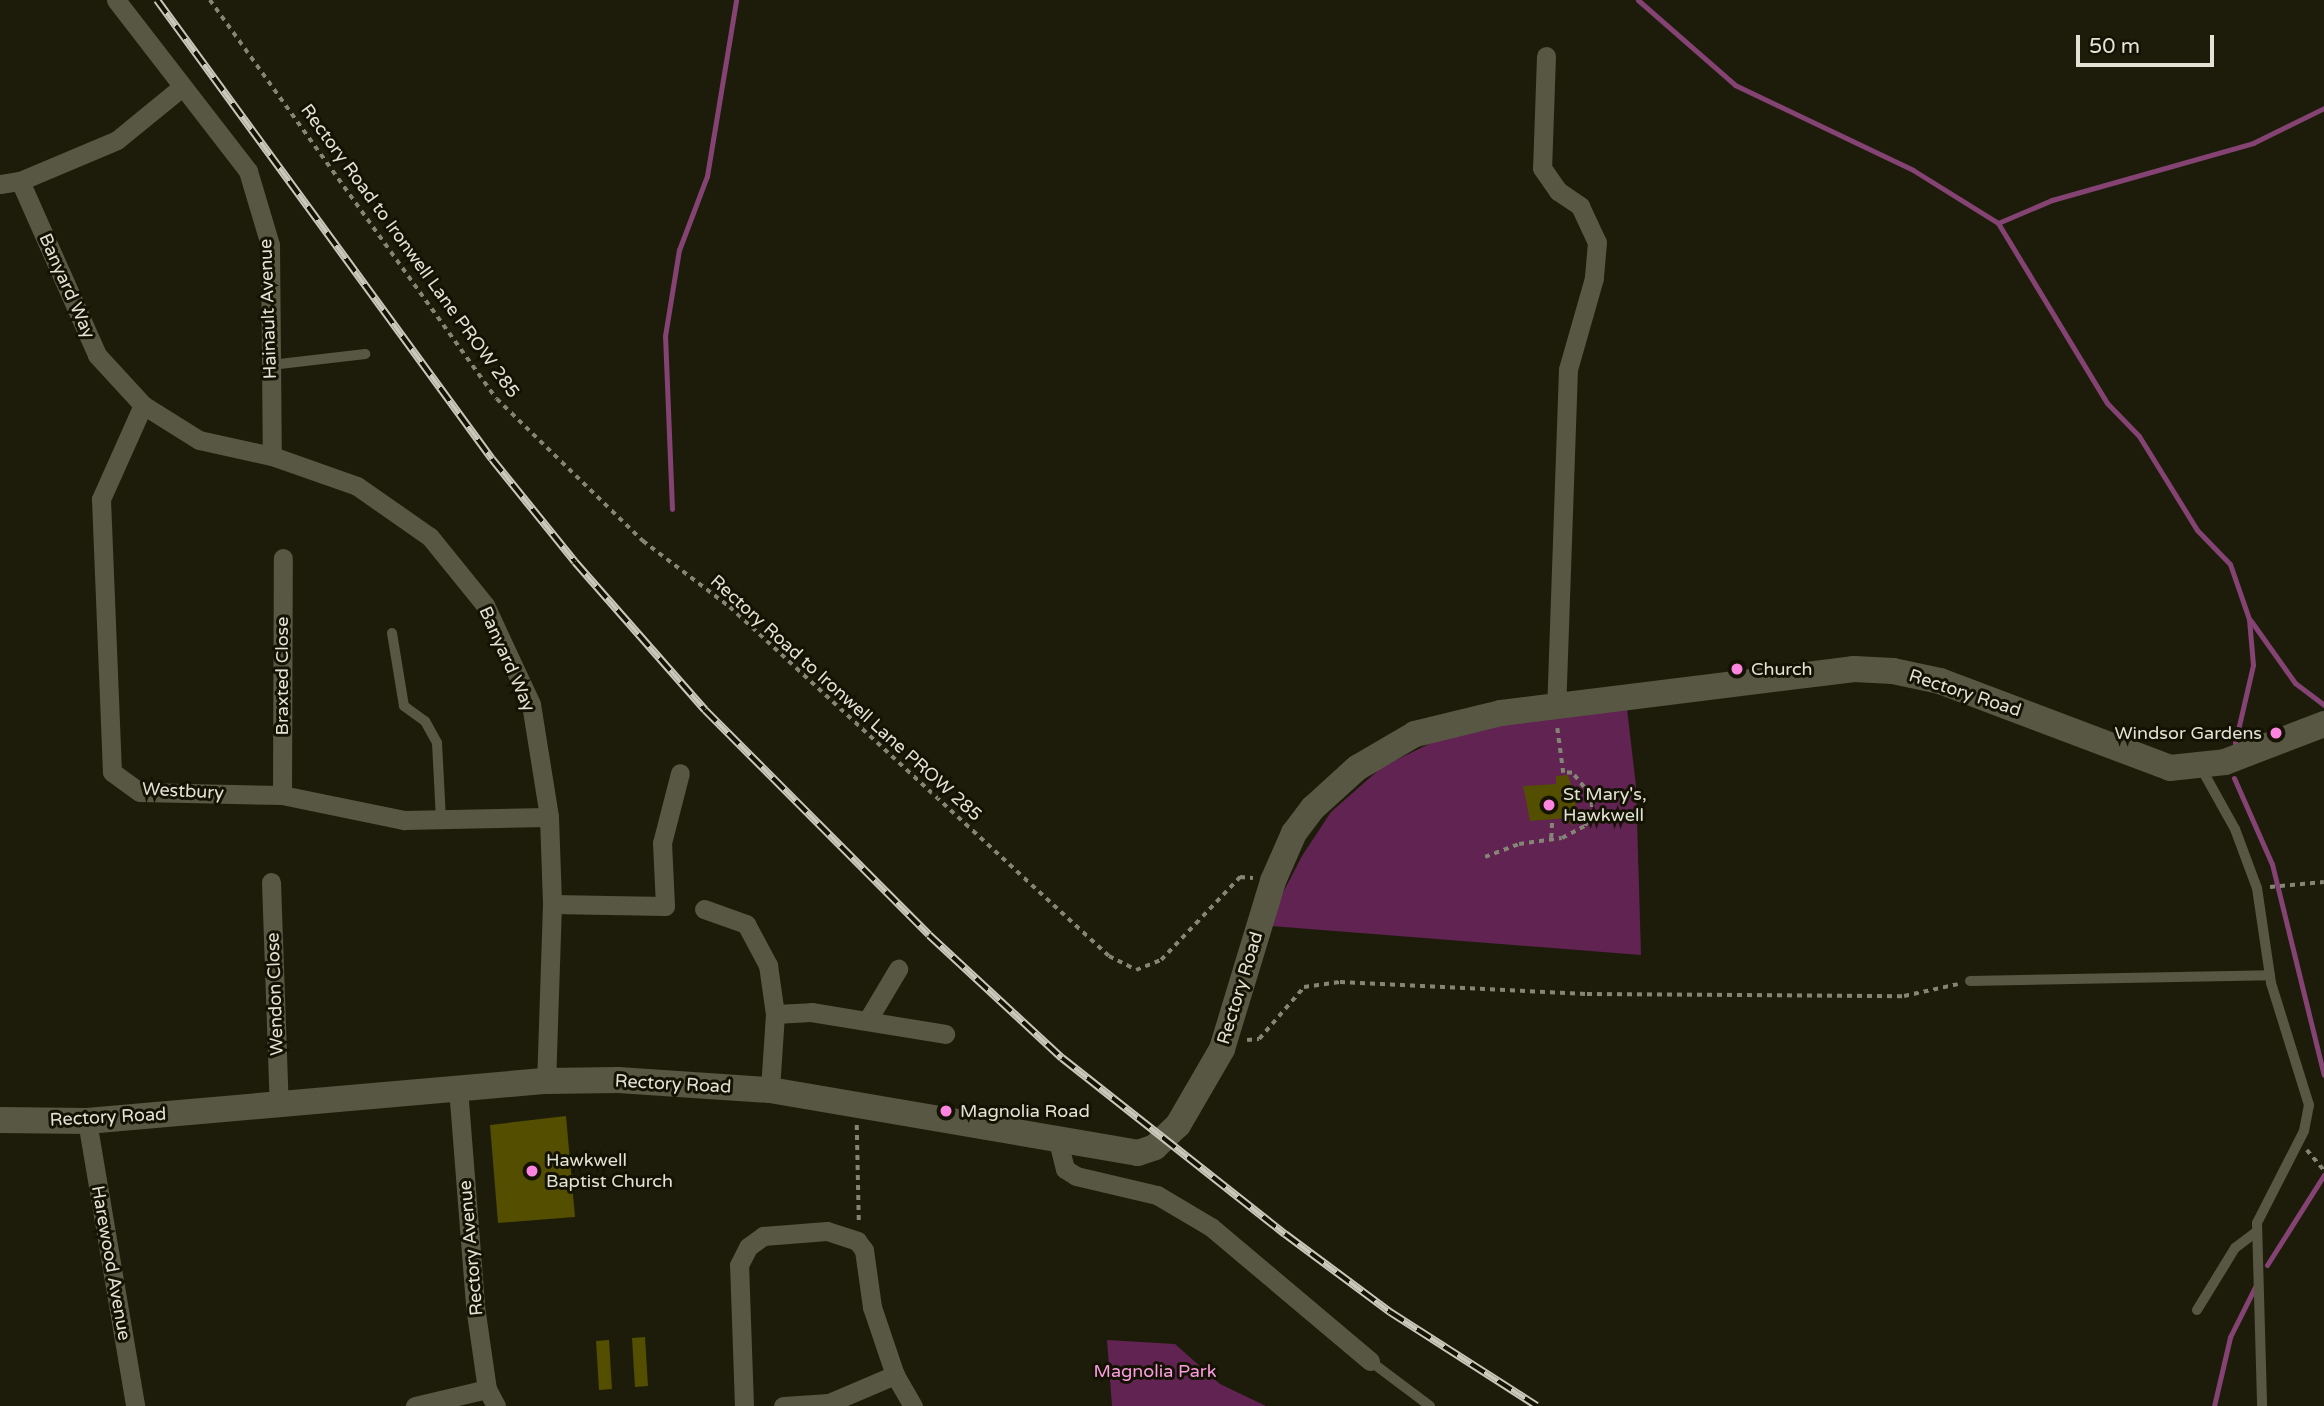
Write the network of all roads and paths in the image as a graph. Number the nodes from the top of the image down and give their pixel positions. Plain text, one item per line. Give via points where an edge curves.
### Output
1 (116, 0) edge
2 (210, 0) edge
3 (1546, 56) dead end
4 (182, 87) junction
5 (20, 181) junction
6 (0, 184) edge
7 (365, 354) dead end
8 (271, 365) junction
9 (143, 405) junction
10 (272, 456) junction
11 (283, 558) dead end
12 (392, 633) dead end
13 (1556, 705) junction
14 (2324, 724) edge
15 (2201, 768) junction
16 (680, 773) dead end
17 (282, 795) junction
18 (549, 817) junction
19 (441, 819) junction
20 (1552, 820) dead end
21 (1552, 838) junction
22 (1485, 857) dead end
23 (1273, 881) junction
24 (271, 882) dead end
25 (2324, 882) edge
26 (2265, 887) dead end
27 (552, 904) junction
28 (704, 909) dead end
29 (898, 969) dead end
30 (2270, 975) junction
31 (1970, 981) joint
32 (775, 1014) junction
33 (867, 1021) junction
34 (945, 1034) dead end
35 (1226, 1040) junction
36 (547, 1081) junction
37 (458, 1088) junction
38 (770, 1090) junction
39 (857, 1104) junction
40 (279, 1107) junction
41 (0, 1120) edge
42 (88, 1121) junction
43 (1058, 1141) junction
44 (2318, 1163) dead end
45 (2324, 1170) edge
46 (2256, 1232) junction
47 (857, 1241) junction
48 (2197, 1310) dead end
49 (1370, 1361) joint
50 (895, 1375) junction
51 (492, 1398) edge
52 (135, 1406) edge
53 (415, 1406) edge
54 (744, 1406) edge
55 (783, 1406) edge
56 (913, 1406) edge
57 (1430, 1406) edge
58 (2262, 1406) edge

1 - 4 street, Hainault Avenue
2 - 23 path, Rectory Road to Ironwell Lane PROW 285 via 497,399 643,541 730,607 1109,956 1136,970 1161,960 1240,877
3 - 13 street via 1542,168 1558,191 1580,206 1597,242 1594,278 1568,369
4 - 5 street via 117,140
4 - 8 street, Hainault Avenue via 248,171 270,245
5 - 6 street
5 - 9 street, Banyard Way via 97,355
7 - 8 lane
8 - 10 street, Hainault Avenue
9 - 10 street, Banyard Way via 199,440
9 - 17 street, Westbury via 102,499 113,772 140,792
10 - 18 street, Banyard Way via 357,486 430,537 485,605 531,704
11 - 17 street, Braxted Close
12 - 19 lane via 404,706 425,721 437,743
13 - 15 street, Rectory Road via 1815,671 1893,671 1986,696 2149,762
13 - 21 path via 1563,773 1572,773 1585,786 1592,804 1585,826
13 - 23 street, Rectory Road via 1441,725 1387,748 1313,808 1283,851
14 - 15 street, Rectory Road
15 - 30 lane via 2235,829 2257,888
16 - 27 street via 662,843 665,906
17 - 19 street, Westbury via 404,820
18 - 19 street, Westbury
18 - 27 street, Banyard Way
20 - 21 path
21 - 22 path
23 - 35 street, Rectory Road
24 - 40 street, Wendon Close
25 - 26 path
27 - 36 street, Banyard Way
28 - 32 street via 746,924 768,965
29 - 33 street
30 - 31 lane
30 - 46 lane via 2309,1105 2304,1131
31 - 35 path via 1904,996 1587,994 1340,982 1304,987 1259,1039
32 - 33 street via 811,1012
32 - 38 street
33 - 34 street
35 - 43 street, Rectory Road via 1190,1108 1155,1147 1127,1154
36 - 37 street, Rectory Road
36 - 38 street, Rectory Road via 618,1080
37 - 40 street, Rectory Road
37 - 51 street, Rectory Avenue via 475,1306
38 - 39 street, Rectory Road
39 - 43 street, Rectory Road
39 - 47 path
40 - 42 street, Rectory Road
41 - 42 street, Rectory Road
42 - 52 street, Harewood Avenue
43 - 49 street via 1065,1169 1076,1176 1157,1195 1211,1227
44 - 45 path
46 - 48 lane via 2235,1248
46 - 58 lane
47 - 50 street via 868,1261 872,1307
47 - 54 street via 827,1231 763,1236 748,1247 738,1265
49 - 57 lane
50 - 55 street via 829,1403
50 - 56 street
51 - 53 street

